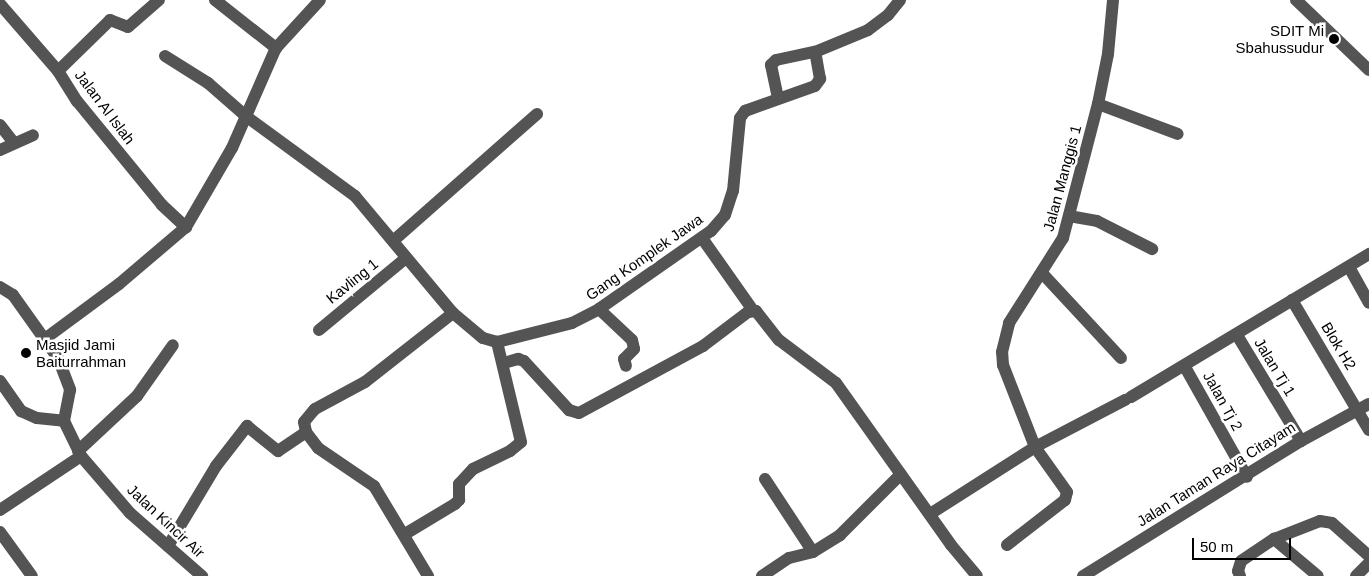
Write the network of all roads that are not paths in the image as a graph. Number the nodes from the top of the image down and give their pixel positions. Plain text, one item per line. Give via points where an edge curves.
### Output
1 (160, 0) edge
2 (215, 0) edge
3 (320, 0) edge
4 (900, 0) edge
5 (1114, 0) edge
6 (1296, 0) edge
7 (0, 4) edge
8 (276, 48) junction
9 (815, 52) junction
10 (165, 56) dead end
11 (1369, 70) edge
12 (58, 71) junction
13 (778, 98) junction
14 (1098, 104) junction
15 (537, 114) dead end
16 (247, 117) junction
17 (0, 125) edge
18 (1178, 134) dead end
19 (33, 135) dead end
20 (14, 143) junction
21 (0, 150) edge
22 (1069, 216) junction
23 (186, 227) junction
24 (702, 238) junction
25 (393, 242) junction
26 (1152, 248) dead end
27 (1369, 254) edge
28 (406, 258) junction
29 (1349, 267) junction
30 (1042, 273) junction
31 (0, 287) edge
32 (1292, 300) junction
33 (1369, 303) edge
34 (598, 309) junction
35 (752, 309) junction
36 (453, 313) junction
37 (319, 330) dead end
38 (1237, 335) junction
39 (46, 338) junction
40 (496, 342) junction
41 (173, 345) dead end
42 (1121, 358) dead end
43 (504, 363) junction
44 (626, 366) dead end
45 (1185, 367) junction
46 (1, 379) edge
47 (1363, 406) edge
48 (64, 421) junction
49 (1369, 430) edge
50 (306, 432) junction
51 (1301, 441) junction
52 (1036, 447) junction
53 (80, 453) junction
54 (901, 474) junction
55 (1247, 477) junction
56 (765, 479) dead end
57 (0, 510) edge
58 (930, 514) junction
59 (0, 532) edge
60 (406, 534) junction
61 (1274, 539) junction
62 (1007, 545) dead end
63 (168, 546) junction
64 (813, 552) junction
65 (1369, 556) edge
66 (1369, 563) edge
67 (32, 576) edge
68 (202, 576) edge
69 (428, 576) edge
70 (762, 576) edge
71 (977, 576) edge
72 (1083, 576) edge
73 (1240, 576) edge
74 (1318, 576) edge
75 (1356, 576) edge

1 - 12 street via 128,26 110,20
2 - 8 street
3 - 8 street
4 - 9 street via 888,15 868,30
5 - 14 street, Jalan Manggis 1
6 - 11 street
7 - 12 street, Jalan Al Islah
8 - 16 street
9 - 13 street, Gang Komplek Jawa via 820,79 815,86
9 - 13 street via 776,60 770,65
10 - 16 street via 208,83
12 - 23 street, Jalan Al Islah via 77,101 135,172
13 - 24 street, Gang Komplek Jawa via 752,106 740,118 733,191 720,223
14 - 18 street
14 - 22 street, Jalan Manggis 1
15 - 25 street
16 - 23 street
16 - 25 street via 355,196
17 - 20 street
19 - 20 street
20 - 21 street
22 - 26 street via 1097,221
22 - 30 street, Jalan Manggis 1 via 1059,249
23 - 39 street via 119,284
24 - 34 street, Gang Komplek Jawa
24 - 35 street
25 - 28 street
27 - 29 street
28 - 36 street
28 - 37 street, Kavling 1
29 - 32 street
29 - 33 street
30 - 42 street
30 - 52 street, Jalan Manggis 1 via 1009,323 1002,352 1003,366
31 - 39 street via 13,295
32 - 38 street
32 - 47 street, Blok H2
34 - 40 street, Gang Komplek Jawa via 563,327
34 - 44 street via 632,340 634,348 624,359
35 - 43 street via 711,341 579,413 569,410 524,361 518,358
35 - 54 street via 779,340 836,383
36 - 40 street via 483,338
36 - 50 street via 365,382 315,409 304,422
38 - 45 street
38 - 51 street, Jalan Tj 1
39 - 48 street via 70,390
40 - 43 street
41 - 53 street via 137,396
43 - 60 street via 521,442 473,469 459,484 459,500 455,504
45 - 52 street
45 - 55 street, Jalan Tj 2
46 - 48 street via 21,411 37,418
47 - 49 street, Blok H2
47 - 51 street, Jalan Taman Raya Citayam
48 - 53 street, Jalan Kincir Air
50 - 60 street via 318,448 374,486
50 - 63 street via 278,451 247,426 216,466
51 - 55 street, Jalan Taman Raya Citayam
52 - 58 street
52 - 62 street, Jalan Manggis 1 via 1065,487 1065,500
53 - 57 street
53 - 63 street, Jalan Kincir Air via 130,513
54 - 58 street
54 - 64 street via 840,535
55 - 72 street, Jalan Taman Raya Citayam
56 - 64 street
58 - 71 street
59 - 67 street
60 - 69 street
61 - 65 street via 1326,520
61 - 73 street via 1242,561 1238,571
61 - 74 street
63 - 68 street, Jalan Kincir Air
64 - 70 street via 789,558
66 - 75 street

